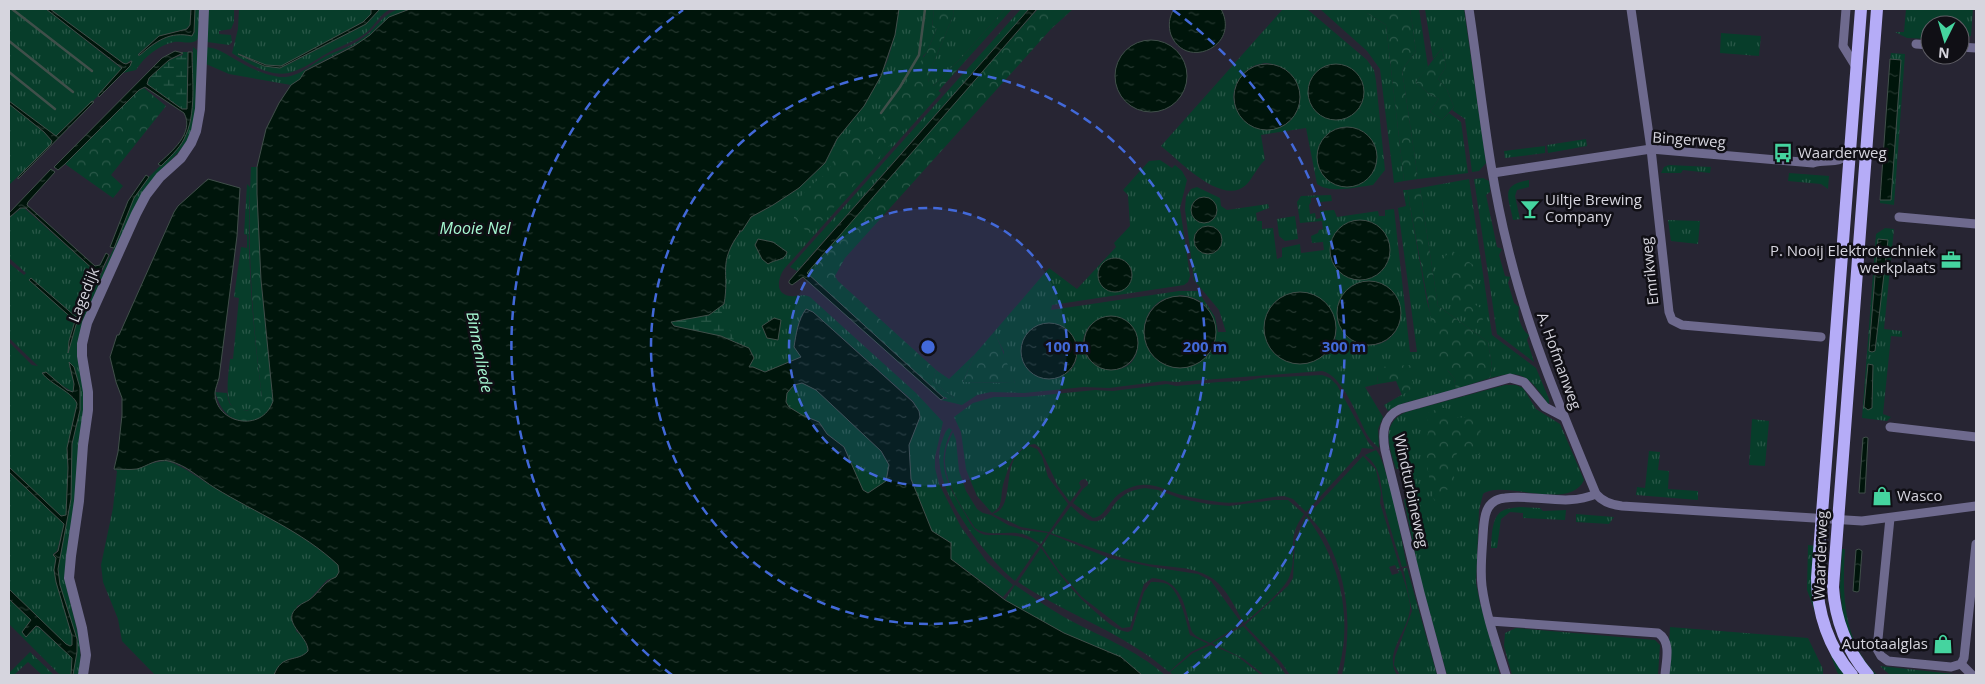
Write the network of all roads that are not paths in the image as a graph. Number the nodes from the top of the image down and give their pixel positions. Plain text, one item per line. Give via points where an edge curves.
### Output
1 (204, 9) edge
2 (1469, 9) edge
3 (1631, 9) edge
4 (1846, 9) edge
5 (1861, 9) edge
6 (1877, 9) edge
7 (1916, 44) dead end
8 (1920, 44) edge
9 (1856, 68) junction
10 (1651, 149) junction
11 (1849, 152) junction
12 (1493, 173) junction
13 (1899, 217) dead end
14 (1976, 224) edge
15 (1821, 336) dead end
16 (1564, 416) junction
17 (1890, 427) dead end
18 (1976, 437) edge
19 (1596, 494) junction
20 (1976, 506) edge
21 (1890, 518) junction
22 (1821, 519) junction
23 (1837, 520) junction
24 (1976, 544) edge
25 (1490, 622) junction
26 (1961, 664) junction
27 (83, 675) edge
28 (1442, 675) edge
29 (1506, 675) edge
30 (1664, 675) edge
31 (1852, 675) edge
32 (1868, 675) edge
33 (1972, 675) edge

1 - 27 street, Lagedijk via 200,109 196,131 181,158 146,195 87,323 82,344 88,410 69,578 85,646
2 - 12 street, A. Hofmanweg
3 - 10 street, Emrikweg
4 - 9 street via 1843,46
5 - 9 main road, Waarderweg
6 - 23 main road, Waarderweg
7 - 8 street
9 - 11 main road, Waarderweg
10 - 11 street, Bingerweg via 1813,163 1839,161
10 - 12 street, Bingerweg
10 - 15 street, Emrikweg via 1668,312 1672,320 1682,326
11 - 22 main road, Waarderweg
12 - 16 street, A. Hofmanweg via 1501,221 1515,273
13 - 14 street
16 - 19 street, A. Hofmanweg
16 - 28 street, Windturbineweg via 1545,407 1524,382 1510,378 1400,409 1386,422 1383,435 1385,450
17 - 18 street
19 - 22 street via 1616,506
19 - 25 street via 1569,500 1513,497 1500,499 1488,506 1481,561 1482,586
20 - 21 street
21 - 23 street
21 - 26 street via 1877,649 1888,661 1952,667
22 - 23 street
22 - 31 main road, Waarderweg via 1817,578 1820,608 1832,644
23 - 32 main road, Waarderweg via 1833,579 1836,610 1850,648
24 - 26 street
25 - 29 street
25 - 30 street via 1658,633 1667,645
26 - 33 street

